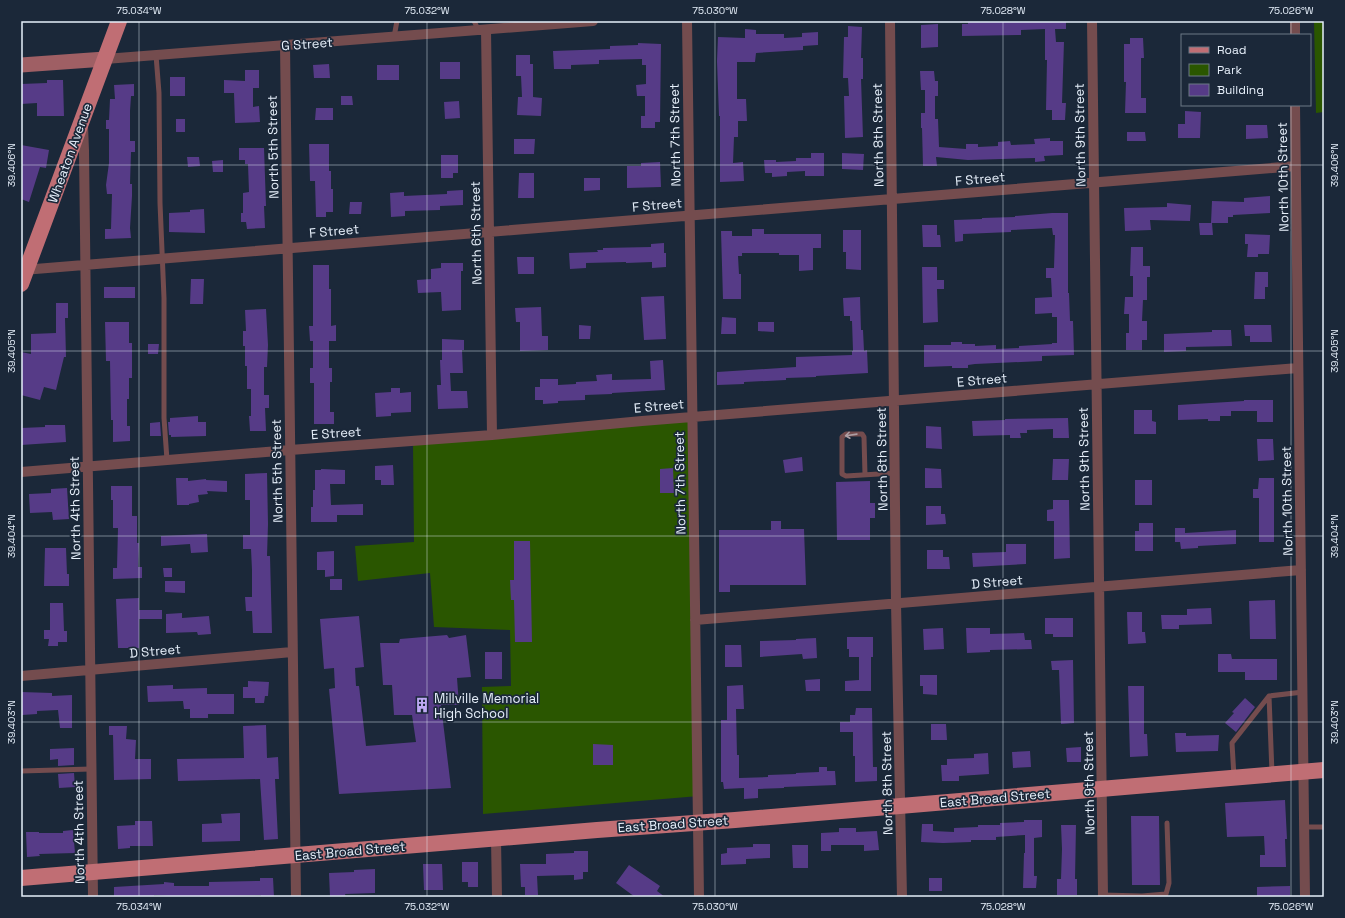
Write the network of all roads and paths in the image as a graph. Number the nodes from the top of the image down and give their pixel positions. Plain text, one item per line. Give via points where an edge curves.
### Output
1 (119, 21) edge
2 (396, 21) edge
3 (474, 21) edge
4 (593, 21) edge
5 (687, 21) edge
6 (890, 21) edge
7 (1092, 21) edge
8 (1295, 21) edge
9 (482, 30) junction
10 (1295, 34) edge
11 (394, 37) junction
12 (285, 45) junction
13 (156, 55) junction
14 (105, 59) junction
15 (21, 65) edge
16 (1295, 106) edge
17 (83, 120) junction
18 (1296, 166) junction
19 (1094, 183) junction
20 (892, 199) junction
21 (690, 216) junction
22 (489, 232) junction
23 (288, 248) junction
24 (162, 258) junction
25 (86, 264) junction
26 (24, 270) edge
27 (21, 284) edge
28 (1298, 368) junction
29 (1096, 384) junction
30 (894, 400) junction
31 (692, 417) junction
32 (492, 435) junction
33 (290, 450) junction
34 (166, 460) junction
35 (87, 466) junction
36 (21, 472) edge
37 (895, 473) junction
38 (865, 475) junction
39 (1301, 570) junction
40 (1100, 587) junction
41 (896, 603) junction
42 (695, 620) junction
43 (292, 652) junction
44 (90, 670) junction
45 (21, 676) edge
46 (1303, 692) junction
47 (1269, 696) junction
48 (91, 769) junction
49 (1324, 770) edge
50 (21, 771) edge
51 (1304, 771) junction
52 (1272, 774) junction
53 (1234, 777) junction
54 (1102, 788) junction
55 (900, 806) junction
56 (698, 822) junction
57 (1167, 823) dead end
58 (1304, 827) junction
59 (1324, 827) edge
60 (496, 839) junction
61 (295, 856) junction
62 (93, 872) junction
63 (21, 878) edge
64 (1103, 896) edge
65 (93, 897) edge
66 (296, 897) edge
67 (497, 897) edge
68 (699, 897) edge
69 (902, 897) edge
70 (1305, 897) edge

1 - 14 main road, Wheaton Avenue
2 - 11 lane
3 - 9 lane
4 - 9 street, G Street
5 - 21 street, North 7th Street
6 - 20 street, North 8th Street
7 - 19 street, North 9th Street
8 - 10 street
9 - 11 street, G Street
9 - 22 street, North 6th Street
11 - 12 street, G Street
12 - 13 street, G Street
12 - 23 street, North 5th Street
13 - 14 street, G Street
13 - 24 lane
14 - 15 main road, G Street
14 - 17 main road, Wheaton Avenue
16 - 18 street, North 10th Street
17 - 25 street, North 4th Street
17 - 26 main road, Wheaton Avenue
18 - 19 street, F Street
18 - 28 street, North 10th Street
19 - 20 street, F Street
19 - 29 street, North 9th Street
20 - 21 street, F Street
20 - 30 street, North 8th Street
21 - 22 street, F Street
21 - 31 street, North 7th Street
22 - 23 street, F Street
22 - 32 street, North 6th Street
23 - 24 street, F Street
23 - 33 street, North 5th Street
24 - 25 street, F Street
24 - 34 lane
25 - 26 street, F Street
25 - 35 street, North 4th Street
26 - 27 main road, Wheaton Avenue
28 - 29 street, E Street
28 - 39 street, North 10th Street
29 - 30 street, E Street
29 - 40 street, North 9th Street
30 - 31 street, E Street
30 - 37 street, North 8th Street
31 - 32 street, E Street
31 - 42 street, North 7th Street
32 - 33 street, E Street
33 - 34 street, E Street
33 - 43 street, North 5th Street
34 - 35 street, E Street
35 - 36 street, E Street
35 - 44 street, North 4th Street
37 - 38 lane
37 - 41 street, North 8th Street
38 -> 38 lane via 864,437 862,434 846,434 842,437 842,474
39 - 40 street, D Street
39 - 46 street, North 10th Street
40 - 41 street, D Street
40 - 54 street, North 9th Street
41 - 42 street, D Street
41 - 55 street, North 8th Street
42 - 56 street, North 7th Street
43 - 44 street, D Street
43 - 61 street, North 5th Street
44 - 45 street, D Street
44 - 48 street, North 4th Street
46 - 47 lane
46 - 51 street, North 10th Street
47 - 52 lane
47 - 53 lane via 1232,743
48 - 50 lane
48 - 62 street, North 4th Street
49 - 51 main road, East Broad Street
51 - 52 main road, East Broad Street
51 - 58 street, North 10th Street
52 - 53 main road, East Broad Street
53 - 54 main road, East Broad Street
54 - 55 main road, East Broad Street
54 - 64 street, North 9th Street
55 - 56 main road, East Broad Street
55 - 69 street, North 8th Street
56 - 60 main road, East Broad Street
56 - 68 street, North 7th Street
57 - 64 lane via 1169,883 1166,894
58 - 59 lane
58 - 70 street, North 10th Street
60 - 61 main road, East Broad Street
60 - 67 street
61 - 62 main road, East Broad Street
61 - 66 street, North 5th Street
62 - 63 main road, East Broad Street
62 - 65 street, North 4th Street

